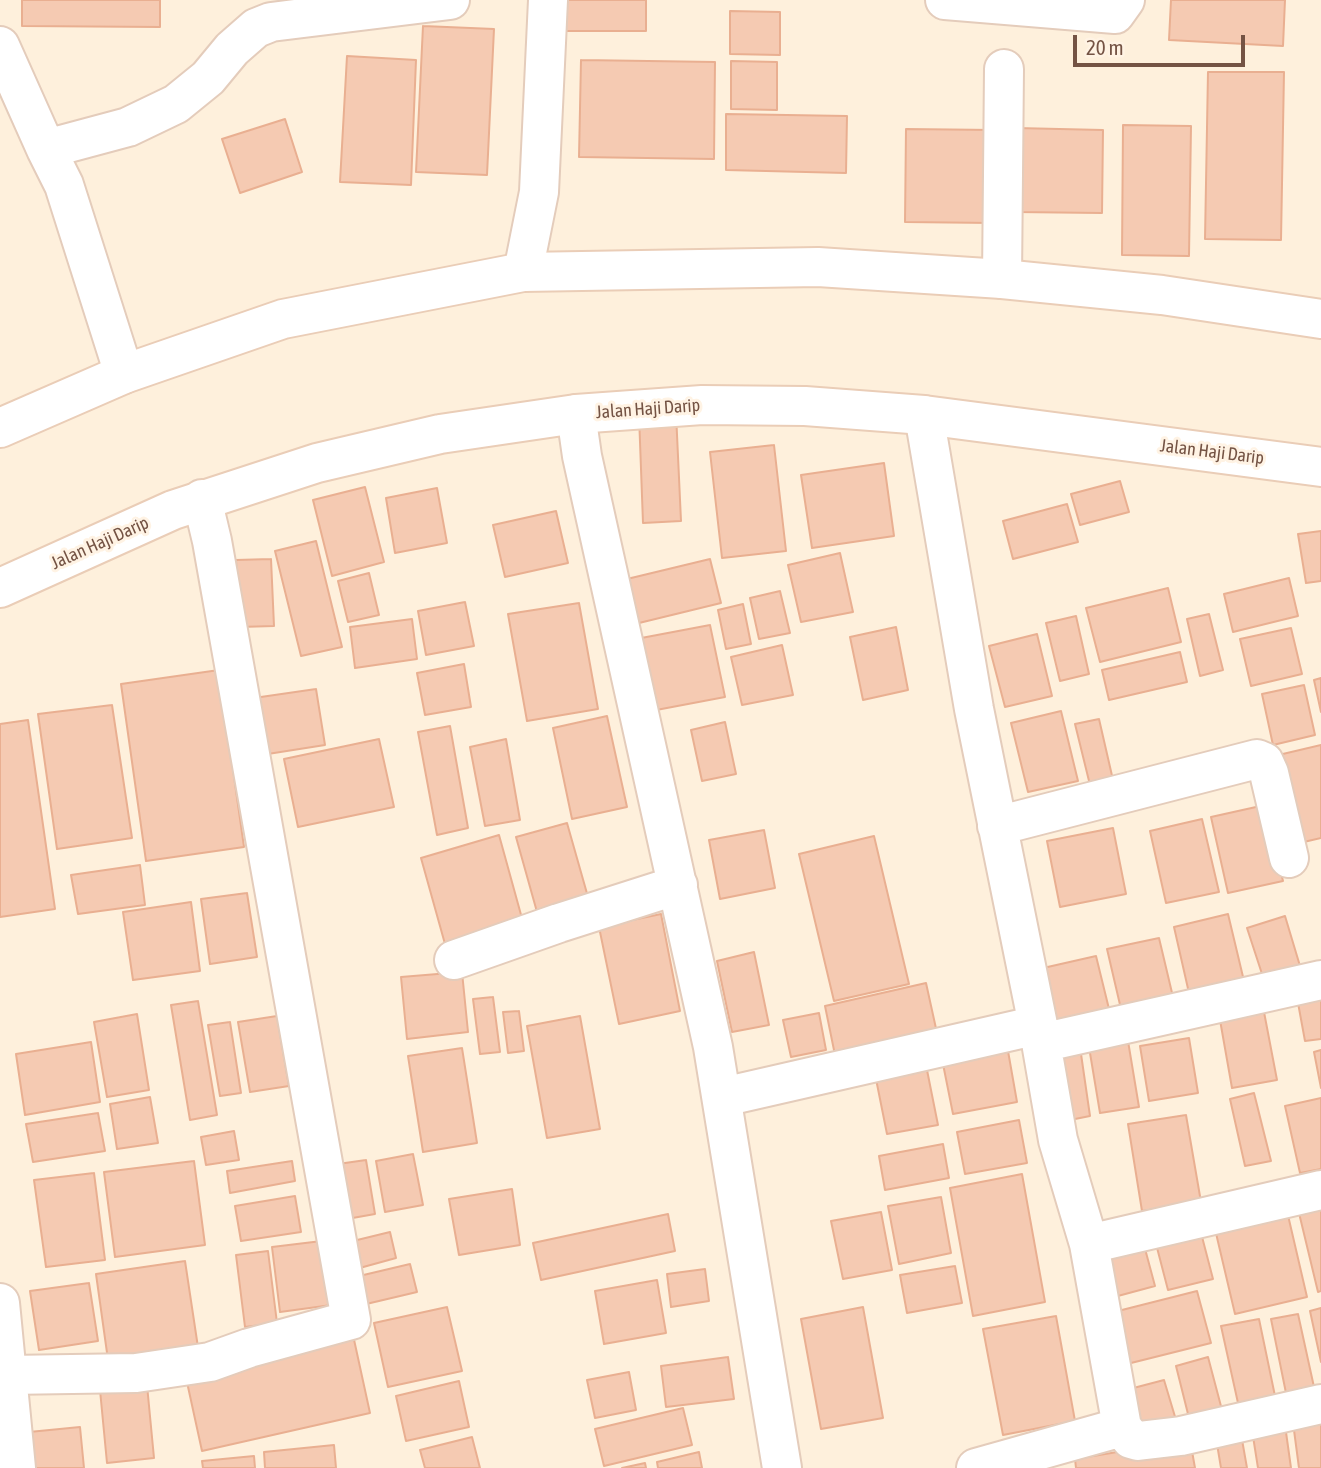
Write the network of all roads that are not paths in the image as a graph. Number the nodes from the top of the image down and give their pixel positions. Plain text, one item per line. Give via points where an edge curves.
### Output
1 (450, 0) edge
2 (548, 0) edge
3 (945, 0) edge
4 (1125, 0) edge
5 (0, 46) edge
6 (1004, 69) dead end
7 (46, 149) junction
8 (523, 272) junction
9 (1002, 279) junction
10 (1321, 319) edge
11 (124, 374) junction
12 (576, 414) junction
13 (925, 415) junction
14 (0, 428) edge
15 (1321, 467) edge
16 (202, 499) junction
17 (0, 588) edge
18 (997, 826) junction
19 (1289, 858) dead end
20 (678, 885) junction
21 (454, 960) dead end
22 (1321, 980) edge
23 (1039, 1034) junction
24 (723, 1097) junction
25 (1321, 1190) edge
26 (1089, 1244) junction
27 (0, 1303) edge
28 (8, 1375) junction
29 (1321, 1404) edge
30 (1122, 1427) junction
31 (16, 1468) edge
32 (782, 1468) edge
33 (976, 1468) edge

1 - 7 street via 271,22 256,28 176,104 128,127
2 - 8 street via 539,192
3 - 4 street via 1115,14
5 - 7 street
6 - 9 street
7 - 11 street via 64,185
8 - 9 street via 818,267
8 - 11 street via 283,319
9 - 10 street via 1162,295
11 - 14 street
12 - 13 street, Jalan Haji Darip via 702,405 805,406
12 - 16 street, Jalan Haji Darip via 440,434 317,463
12 - 20 street
13 - 15 street, Jalan Haji Darip
13 - 18 street
16 - 17 street, Jalan Haji Darip
16 - 28 street via 351,1320 210,1362 136,1373
18 - 19 street via 1257,759 1269,773
18 - 23 street
20 - 21 street
20 - 24 street
22 - 23 street
23 - 24 street
23 - 26 street via 1058,1140
24 - 32 street
25 - 26 street
26 - 30 street
27 - 28 street
28 - 31 street
29 - 30 street via 1181,1436 1138,1441
30 - 33 street

